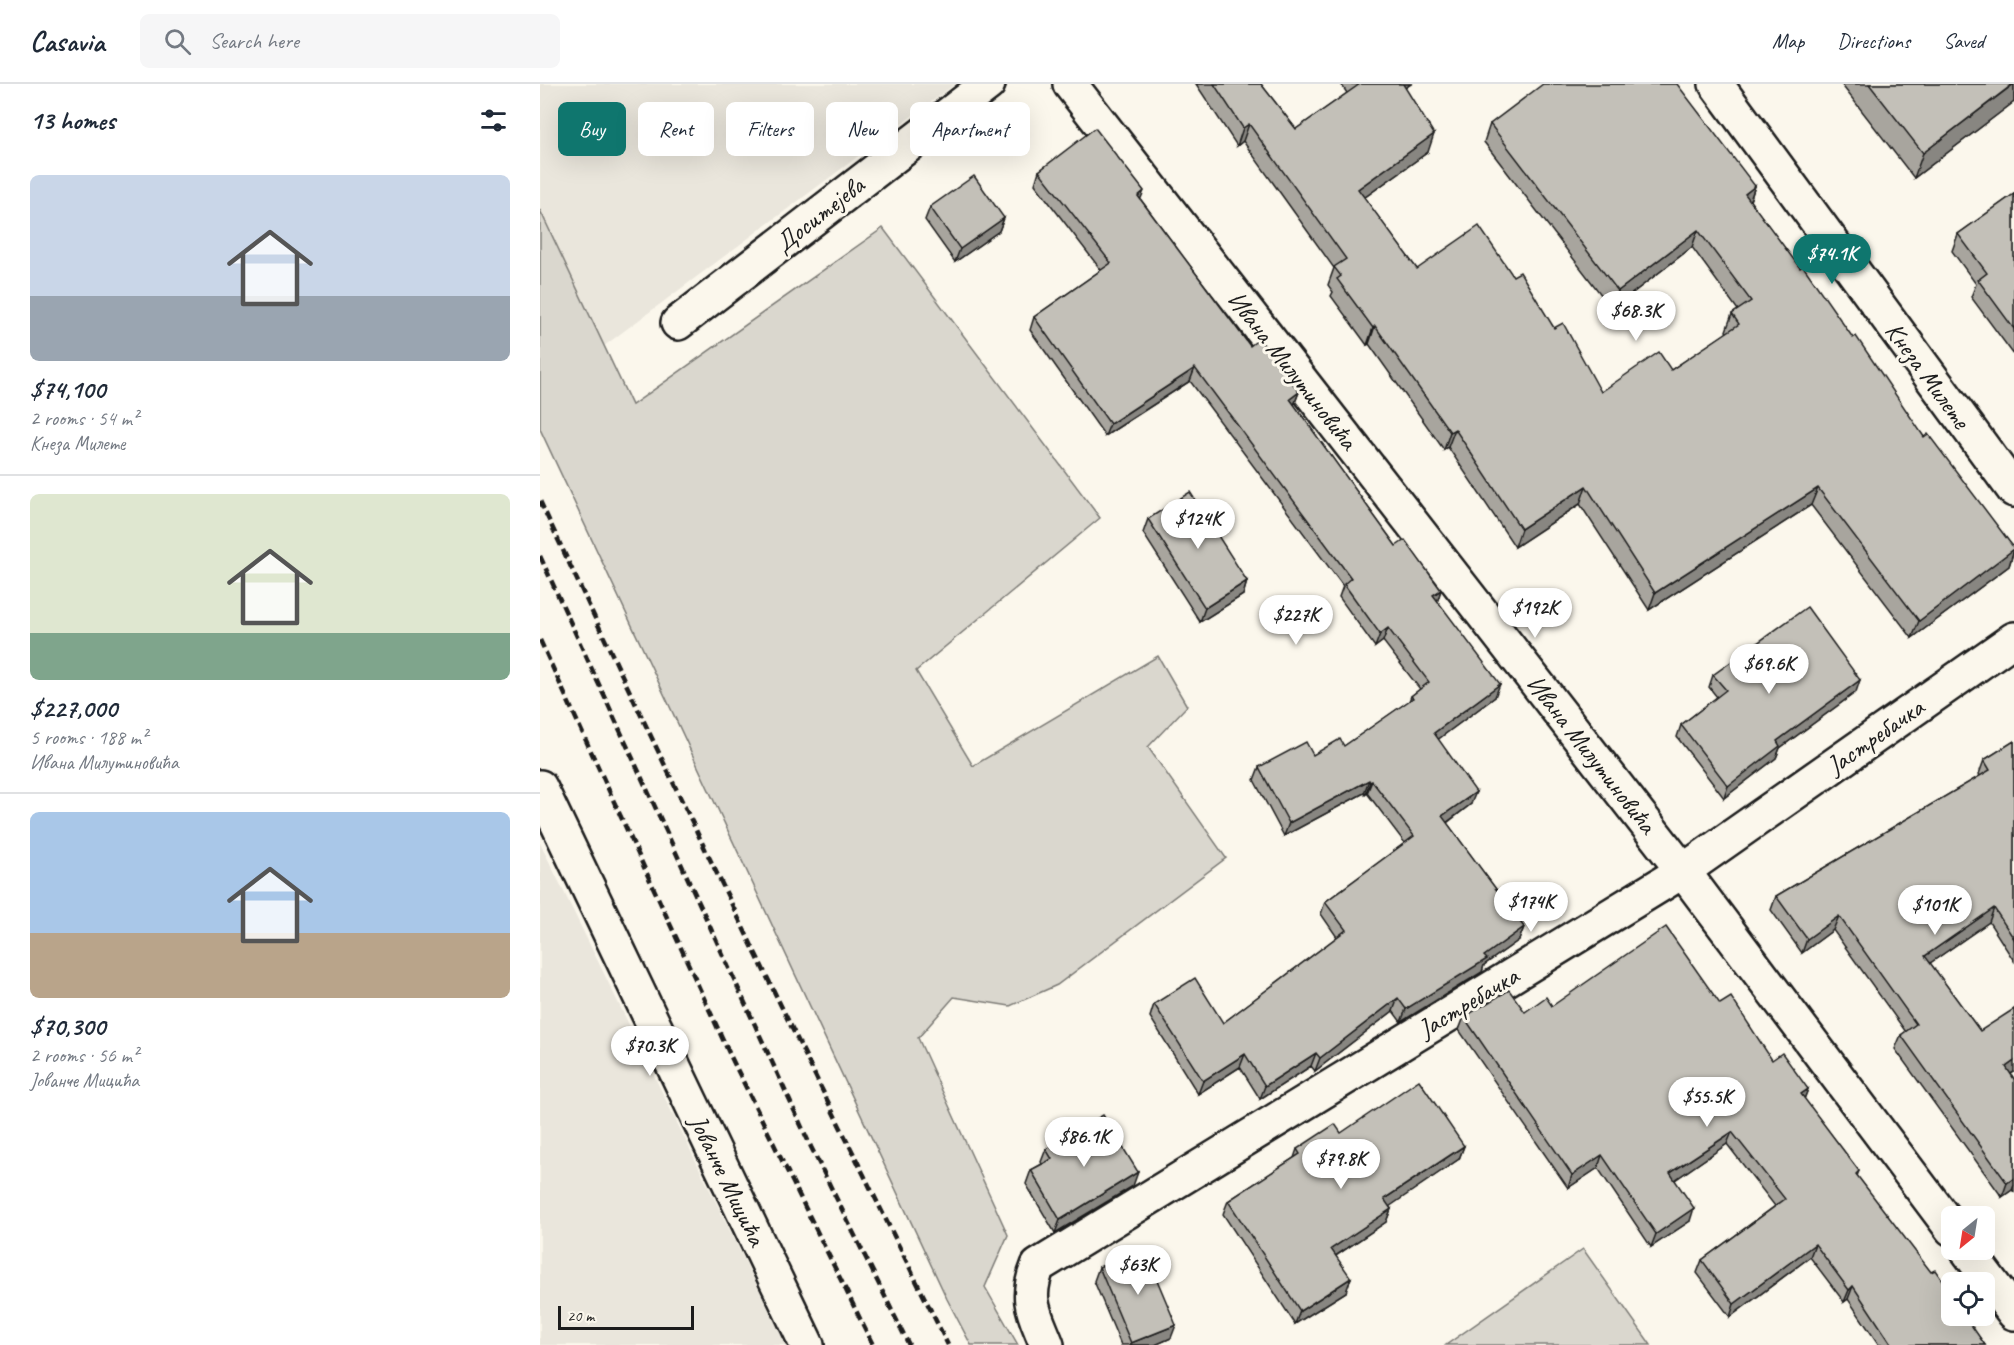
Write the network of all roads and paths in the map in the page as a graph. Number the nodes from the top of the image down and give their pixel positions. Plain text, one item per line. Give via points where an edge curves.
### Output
1 (988, 84) edge
2 (1070, 84) edge
3 (1716, 84) edge
4 (678, 323) dead end
5 (2014, 490) edge
6 (2014, 639) edge
7 (540, 787) edge
8 (1683, 871) junction
9 (1941, 1214) edge
10 (1975, 1260) edge
11 (2014, 1312) edge
12 (807, 1345) edge
13 (1047, 1345) edge

1 - 4 street, Доситејева
2 - 8 street, Ивана Милутиновића
3 - 5 street, Кнеза Милете
6 - 8 street, Јастребачка
7 - 12 street, Јованче Мицића
8 - 9 street, Ивана Милутиновића
8 - 13 street, Јастребачка via 1038,1266 1030,1302
10 - 11 street

